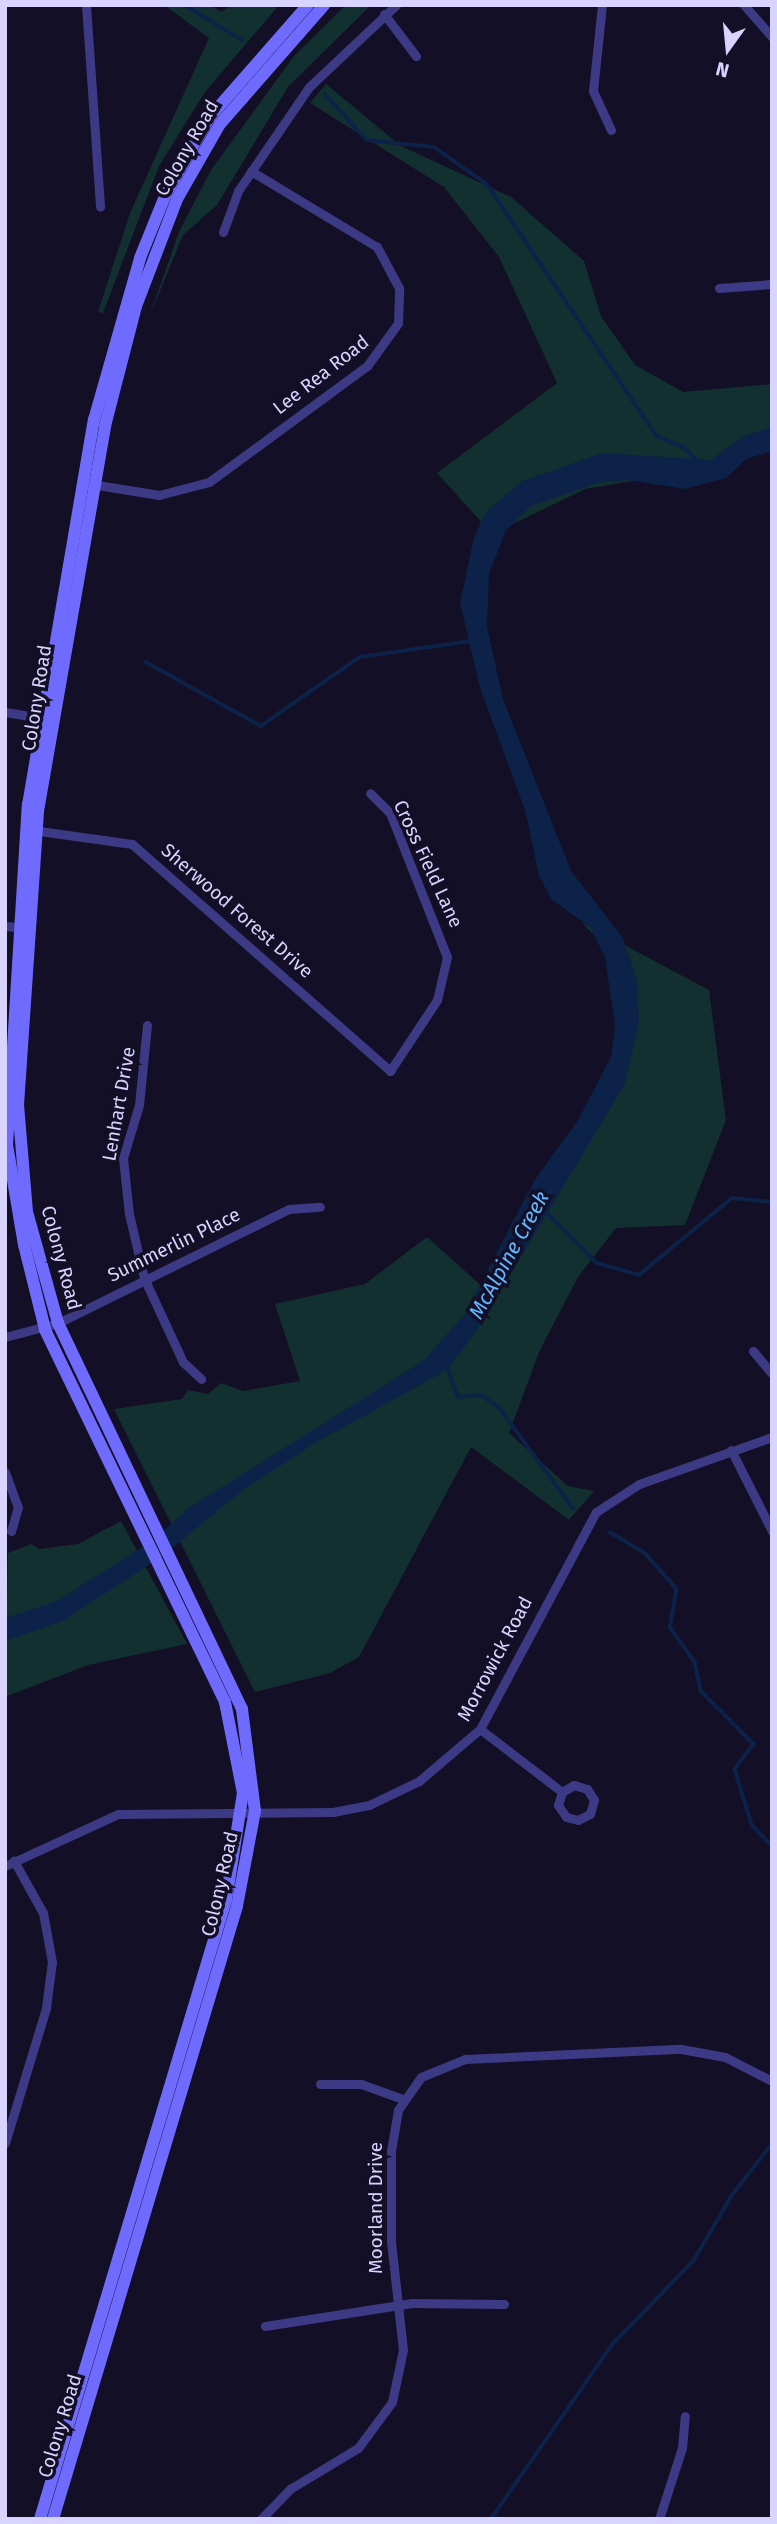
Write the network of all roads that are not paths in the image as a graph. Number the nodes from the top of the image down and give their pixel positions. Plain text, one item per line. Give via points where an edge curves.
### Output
1 (86, 5) edge
2 (308, 5) edge
3 (324, 5) edge
4 (396, 5) edge
5 (602, 5) edge
6 (744, 5) edge
7 (384, 14) junction
8 (772, 37) edge
9 (415, 56) dead end
10 (611, 130) dead end
11 (251, 171) junction
12 (100, 207) dead end
13 (223, 232) dead end
14 (140, 258) junction
15 (153, 263) junction
16 (772, 284) edge
17 (719, 288) dead end
18 (89, 483) junction
19 (5, 712) edge
20 (47, 719) junction
21 (370, 793) dead end
22 (32, 830) junction
23 (18, 927) edge
24 (147, 1026) dead end
25 (395, 1065) joint
26 (320, 1207) dead end
27 (144, 1278) junction
28 (58, 1323) junction
29 (45, 1329) junction
30 (5, 1337) edge
31 (754, 1351) dead end
32 (772, 1374) edge
33 (201, 1379) dead end
34 (772, 1437) edge
35 (731, 1450) junction
36 (5, 1472) edge
37 (11, 1531) dead end
38 (772, 1531) edge
39 (241, 1727) junction
40 (480, 1730) junction
41 (562, 1792) junction
42 (248, 1811) junction
43 (10, 1863) edge
44 (772, 2081) edge
45 (320, 2084) dead end
46 (403, 2098) junction
47 (5, 2143) edge
48 (503, 2304) dead end
49 (397, 2305) junction
50 (265, 2326) dead end
51 (685, 2416) dead end
52 (40, 2519) edge
53 (53, 2519) edge
54 (261, 2519) edge
55 (659, 2519) edge

1 - 12 street
2 - 14 main road, Colony Road via 209,118 166,194
3 - 15 main road, Colony Road via 220,124 177,199
4 - 7 street
5 - 10 street via 593,91
6 - 8 street
7 - 9 street
7 - 11 street via 318,76
11 - 13 street
11 - 18 street, Lee Rea Road via 377,247 399,288 398,323 367,366 209,482 159,495
14 - 15 main road
14 - 18 main road, Colony Road via 106,367
15 - 18 main road, Colony Road via 117,372
16 - 17 street
18 - 20 main road, Colony Road
19 - 20 street
20 - 22 main road, Colony Road
21 - 25 street, Cross Field Lane via 390,813 447,957 438,1000 402,1044
22 - 23 main road, Colony Road
22 - 25 street, Sherwood Forest Drive via 132,844 380,1068
23 - 28 main road, Colony Road via 18,1151 27,1212
23 - 29 main road, Colony Road via 7,1145
24 - 27 street, Lenhart Drive via 139,1105 122,1158
26 - 27 street, Summerlin Place via 289,1209
27 - 28 street, Summerlin Place
27 - 33 street, Lenhart Drive via 183,1362
28 - 29 street, Summerlin Place
28 - 39 main road, Colony Road via 224,1664
29 - 30 street, Summerlin Place
29 - 39 main road, Colony Road
31 - 32 street
34 - 35 street, Morrowick Road
35 - 38 street
35 - 40 street, Morrowick Road via 639,1484 596,1512
36 - 37 street via 18,1507
39 - 42 main road, Colony Road
40 - 41 street
40 - 42 street, Morrowick Road via 435,1771 369,1805 309,1813
41 - 41 street via 574,1785 587,1788 594,1800 590,1814 579,1821 565,1817 558,1805
42 - 43 street, Morrowick Road via 118,1814
42 - 52 main road, Colony Road via 226,1900
42 - 53 main road, Colony Road via 237,1906
43 - 47 street via 43,1913 52,1962 46,2008
44 - 46 street, Moorland Drive via 725,2057 681,2049 478,2058 428,2072
45 - 46 street via 361,2084
46 - 49 street, Moorland Drive via 393,2129 390,2195
48 - 49 street
49 - 50 street
49 - 54 street, Moorland Drive via 401,2370 381,2421 358,2448 290,2489
51 - 55 street via 682,2448

